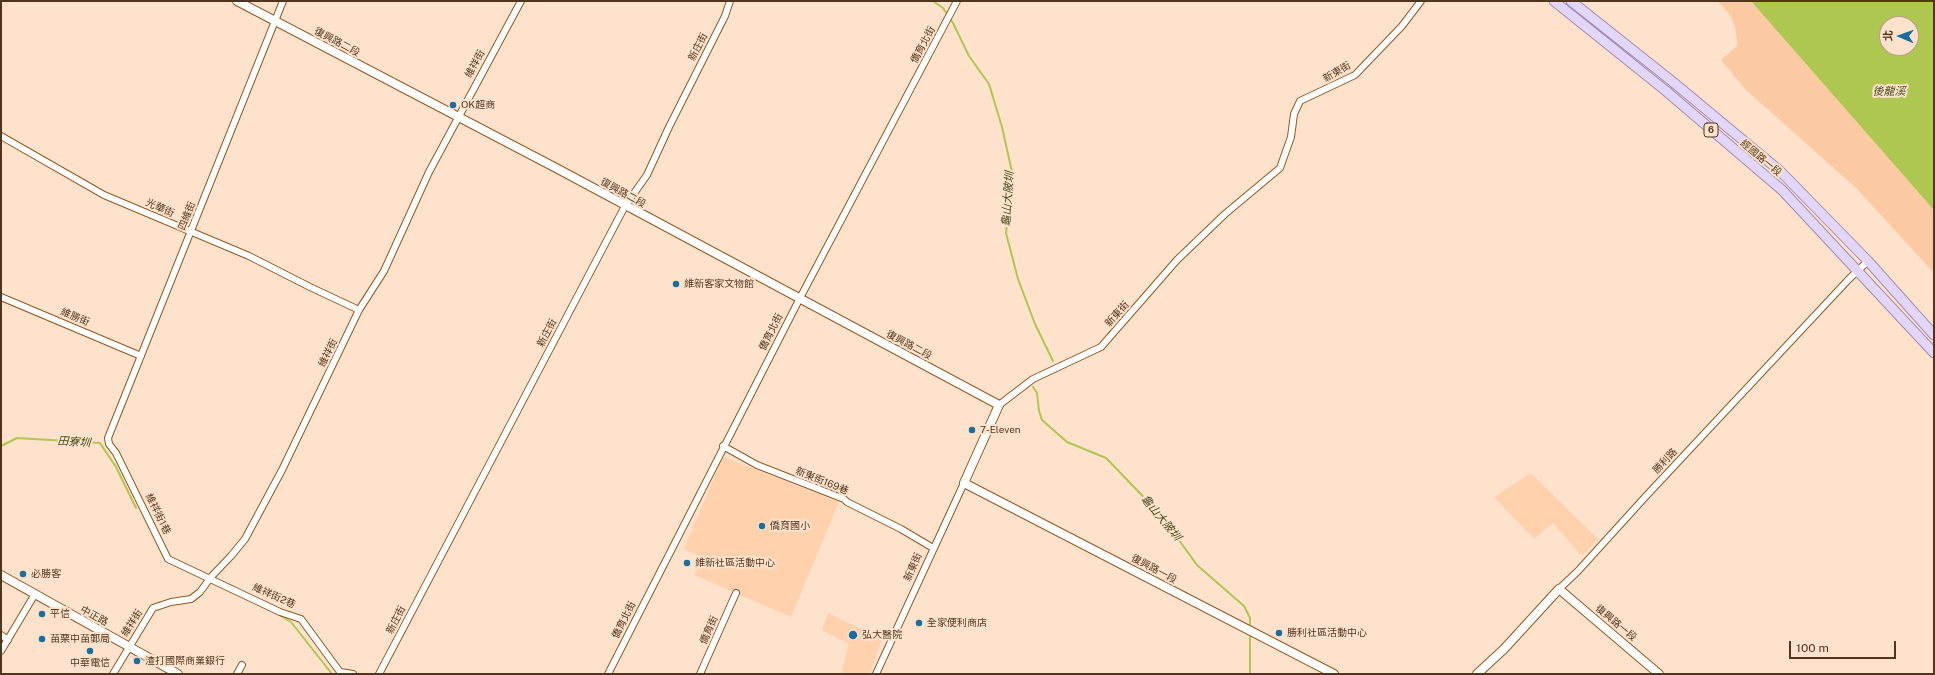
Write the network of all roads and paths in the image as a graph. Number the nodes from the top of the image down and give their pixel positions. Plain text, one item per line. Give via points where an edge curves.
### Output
1 (237, 1) edge
2 (283, 1) edge
3 (521, 1) edge
4 (730, 1) edge
5 (958, 1) edge
6 (1421, 1) edge
7 (1554, 1) edge
8 (1570, 1) edge
9 (274, 20) junction
10 (457, 117) junction
11 (1, 136) edge
12 (624, 206) junction
13 (191, 230) junction
14 (1868, 261) junction
15 (1858, 270) junction
16 (1, 297) edge
17 (800, 298) junction
18 (359, 310) junction
19 (1934, 335) edge
20 (1934, 353) edge
21 (141, 356) junction
22 (999, 405) junction
23 (108, 438) joint
24 (723, 446) junction
25 (964, 483) junction
26 (933, 548) junction
27 (1, 576) edge
28 (211, 577) junction
29 (1559, 589) junction
30 (736, 593) dead end
31 (35, 594) junction
32 (1, 636) edge
33 (8, 640) junction
34 (128, 647) junction
35 (1, 651) edge
36 (242, 665) dead end
37 (112, 674) edge
38 (178, 674) edge
39 (237, 674) edge
40 (353, 674) edge
41 (379, 674) edge
42 (608, 674) edge
43 (700, 674) edge
44 (876, 674) edge
45 (1334, 674) edge
46 (1477, 674) edge
47 (1659, 674) edge

1 - 9 street, 復興路二段
2 - 9 street, 四維街
3 - 10 street, 維祥街
4 - 12 street, 新庄街 via 647,175
5 - 17 street, 僑育北街
6 - 22 street, 新東街 via 1402,26 1354,75 1300,102 1294,114 1291,136 1280,168 1224,214 1176,260 1101,347 1033,379
7 - 15 main road, 經國路一段 / 6 via 1666,91 1782,190
8 - 14 main road, 經國路一段 / 6 via 1780,171
9 - 10 street, 復興路二段
9 - 13 street, 四維街
10 - 12 street, 復興路二段
10 - 18 street, 維祥街 via 428,172 384,271
11 - 13 street, 光華街 via 104,195
12 - 17 street, 復興路二段
12 - 41 street, 新庄街
13 - 18 street, 光華街
13 - 21 street, 四維街
14 - 15 street, 勝利路
14 - 19 main road, 經國路一段 / 6
15 - 20 main road, 經國路一段 / 6
15 - 29 street, 勝利路
16 - 21 street, 維勝街
17 - 22 street, 復興路二段
17 - 24 street, 僑育北街
18 - 28 street, 維祥街 via 245,539
21 - 23 street, 四維街
22 - 25 street, 新東街
23 - 28 street, 維祥街1巷 via 168,559
24 - 26 street, 新東街169巷 via 757,465 844,499
24 - 42 street, 僑育北街
25 - 26 street, 新東街
25 - 45 street, 復興路一段
26 - 44 street, 新東街
27 - 31 street, 中正路
28 - 34 street, 維祥街 via 191,599 153,608
28 - 40 street, 維祥街2巷 via 280,612 302,619 340,672
29 - 46 street, 勝利路 via 1504,649
29 - 47 street, 復興路一段
30 - 43 street, 僑育街
31 - 33 street
31 - 34 street, 中正路
32 - 33 street
33 - 35 street
34 - 37 street, 維祥街
34 - 38 street, 中正路
36 - 39 street

